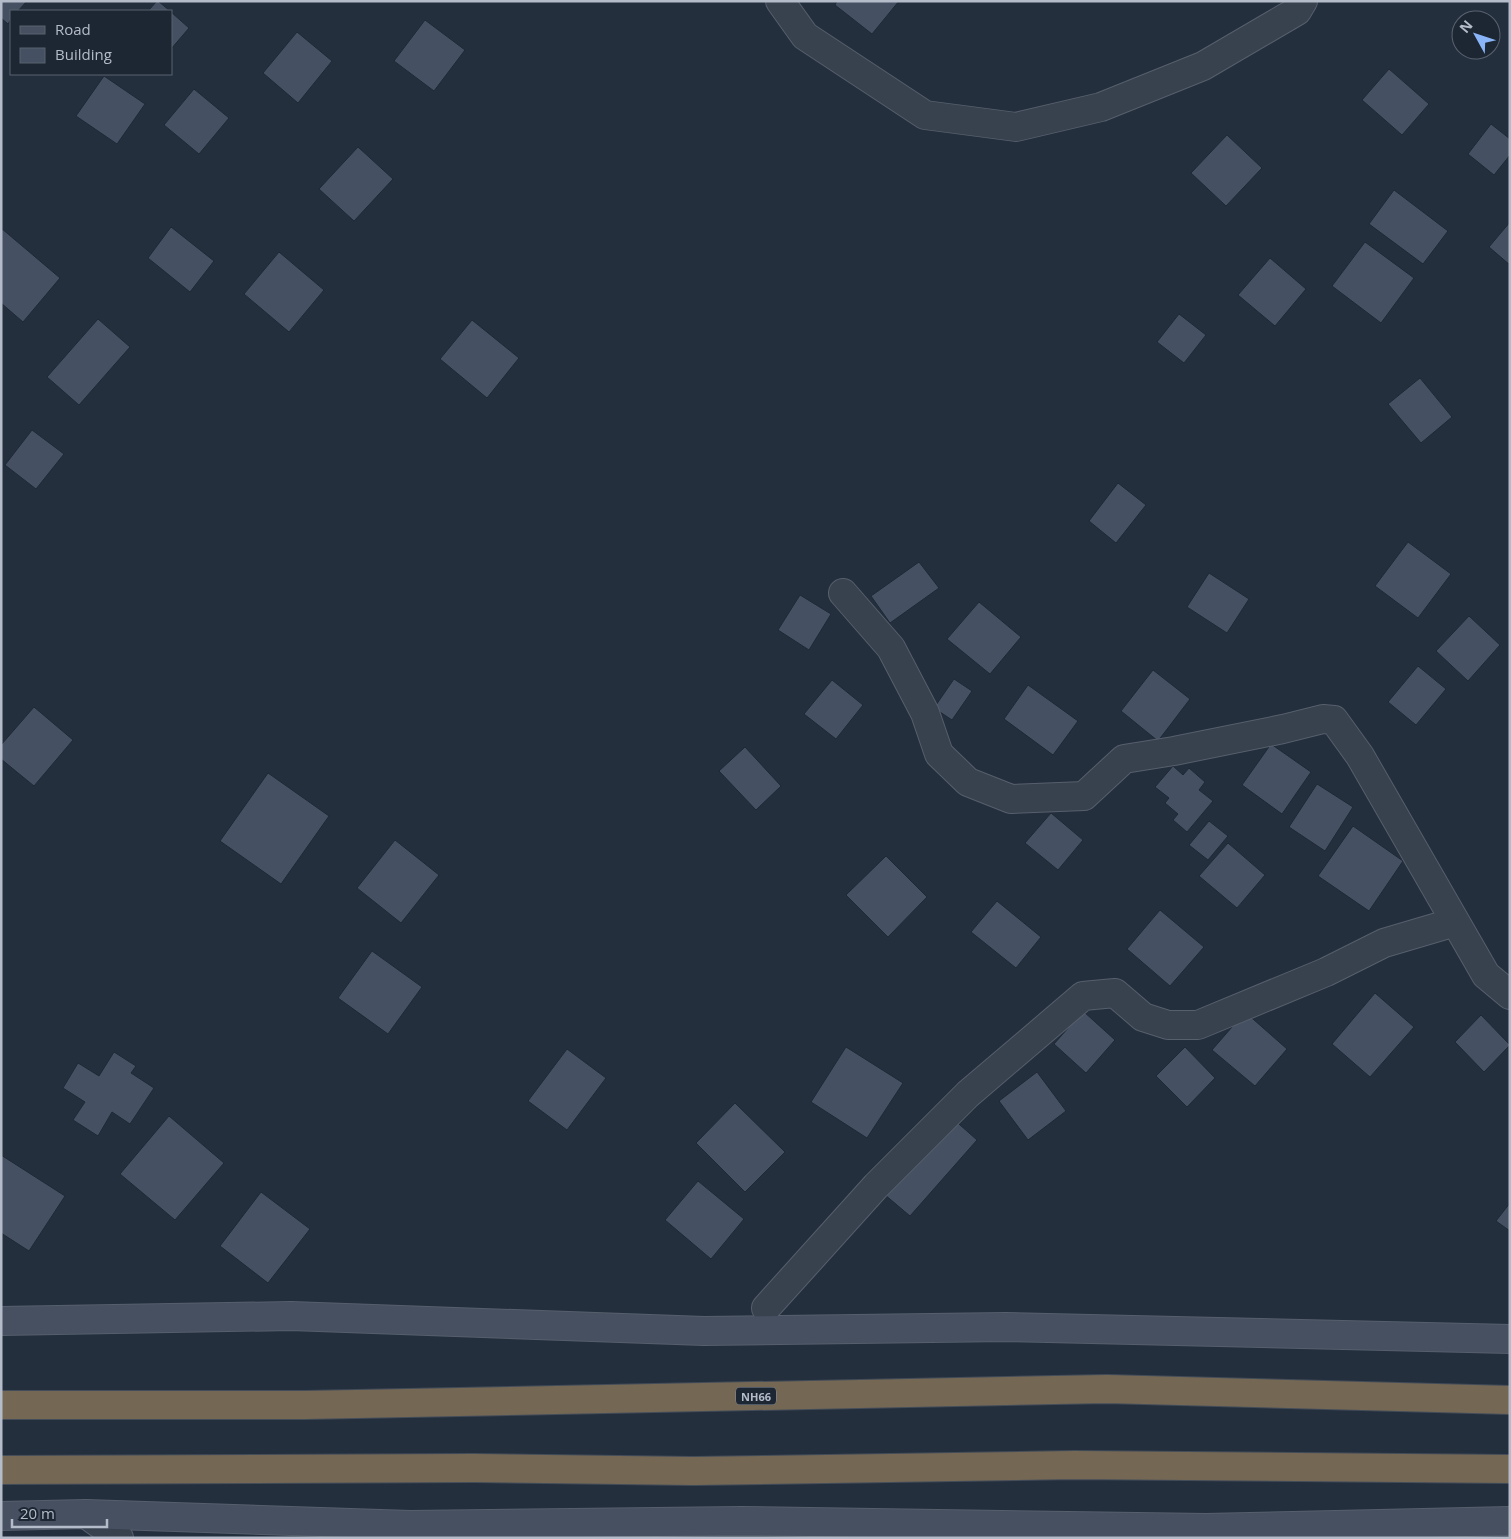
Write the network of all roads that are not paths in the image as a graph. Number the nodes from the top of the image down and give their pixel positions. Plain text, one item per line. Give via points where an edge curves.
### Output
1 (780, 1) edge
2 (1303, 1) edge
3 (843, 593) dead end
4 (1455, 922) junction
5 (1510, 994) edge
6 (766, 1308) dead end
7 (1, 1321) edge
8 (1510, 1340) edge
9 (1510, 1400) edge
10 (1, 1405) edge
11 (1510, 1469) edge
12 (1, 1470) edge
13 (86, 1514) junction
14 (1, 1516) edge
15 (1510, 1522) edge
16 (568, 1530) edge
17 (119, 1538) edge

1 - 2 street via 805,36 925,115 1016,126 1101,107 1203,66 1297,11
3 - 4 street via 891,648 925,713 940,754 968,782 1011,799 1084,796 1124,759 1322,719 1334,720 1360,756
4 - 5 street via 1486,975
4 - 6 street via 1384,943 1326,972 1198,1025 1168,1024 1143,1017 1115,993 1083,996 968,1094 876,1186
7 - 8 street via 290,1316 704,1331 1006,1328
9 - 10 highway, NH66 via 1107,1389 315,1404
11 - 12 highway via 1074,1465 693,1471 474,1468
13 - 14 street
13 - 16 street
13 - 17 street
15 - 16 street via 1206,1528 741,1521

